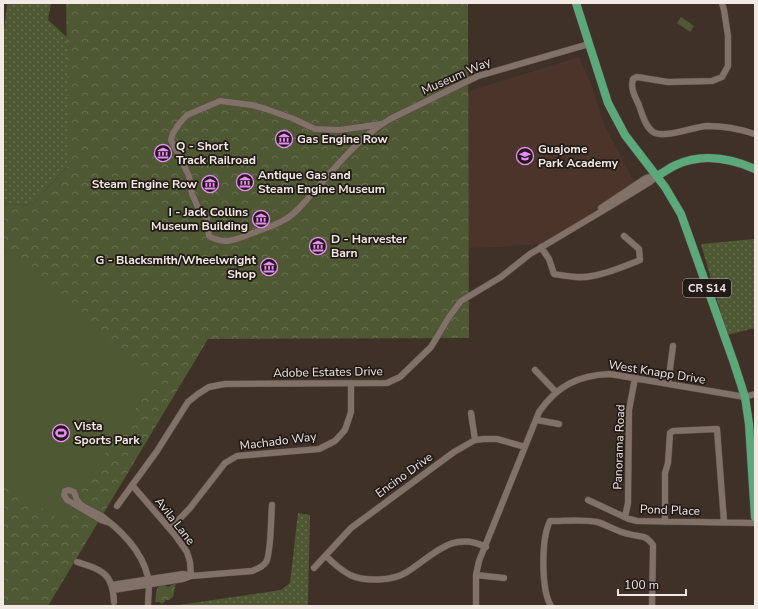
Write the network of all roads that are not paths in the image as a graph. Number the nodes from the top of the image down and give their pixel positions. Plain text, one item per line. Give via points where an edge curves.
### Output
1 (576, 3) edge
2 (722, 3) edge
3 (589, 44) junction
4 (381, 124) junction
5 (755, 134) edge
6 (755, 169) edge
7 (656, 176) junction
8 (624, 236) dead end
9 (541, 247) junction
10 (673, 346) dead end
11 (536, 370) dead end
12 (635, 378) junction
13 (351, 383) junction
14 (668, 384) junction
15 (556, 392) junction
16 (755, 394) edge
17 (745, 397) junction
18 (471, 413) dead end
19 (537, 420) junction
20 (559, 424) dead end
21 (475, 440) junction
22 (525, 447) junction
23 (754, 476) edge
24 (132, 485) junction
25 (588, 500) dead end
26 (272, 504) dead end
27 (117, 506) dead end
28 (625, 517) junction
29 (755, 517) edge
30 (665, 522) junction
31 (724, 522) junction
32 (110, 523) junction
33 (755, 523) edge
34 (170, 529) junction
35 (486, 547) junction
36 (326, 556) junction
37 (77, 562) dead end
38 (314, 568) dead end
39 (476, 574) junction
40 (191, 576) junction
41 (504, 578) dead end
42 (148, 582) junction
43 (112, 587) junction
44 (114, 602) dead end
45 (148, 606) edge
46 (476, 606) edge
47 (551, 606) edge
48 (652, 606) edge

1 - 3 main road, CR S14
2 - 5 street via 728,36 728,66 722,77 712,81 668,82 637,77 633,79 632,87 646,125 653,132 663,135 707,126 728,127
3 - 4 street, Museum Way via 478,76
3 - 7 main road, CR S14 via 615,119
4 - 4 street, Museum Way via 358,143 310,197 284,220 231,241 222,242 210,236 207,218 199,210 192,194 189,176 171,140 173,133 187,115 220,101 266,109 315,129 340,130
6 - 7 main road via 735,161 705,158 676,165
7 - 9 street, Adobe Estates Drive via 646,178 592,214 586,221
7 - 17 main road, CR S14 via 681,214
8 - 9 street via 639,249 640,260 591,276 569,277 554,274 549,259
9 - 13 street, Adobe Estates Drive via 501,277 461,301 430,347 400,377 387,383
10 - 14 street
11 - 15 street
12 - 14 street, West Knapp Drive
12 - 15 street, West Knapp Drive via 610,374 593,375 563,386
12 - 28 street, Panorama Road via 630,410 628,503
13 - 24 street, Adobe Estates Drive via 224,384 209,387 188,402
13 - 34 street, Machado Way via 351,412 345,430 335,441 319,449 237,456 225,463
14 - 17 street, West Knapp Drive
15 - 19 street, West Knapp Drive via 539,412
16 - 17 street
17 - 23 main road, CR S14
18 - 21 street
19 - 20 street
19 - 22 street, West Knapp Drive
21 - 22 street, Encino Drive via 497,440
21 - 36 street, Encino Drive via 454,452 351,528
22 - 35 street, West Knapp Drive
23 - 29 main road, CR S14
24 - 27 street, Adobe Estates Drive
24 - 34 street, Avila Lane
25 - 28 street, Pond Place
26 - 40 street via 268,553 262,566 252,572
28 - 30 street, Pond Place via 637,521
30 - 31 street, Pond Place
30 - 31 street via 665,473 670,433 717,430
31 - 33 street, Pond Place
32 - 32 street via 78,502 74,492 65,491 67,500
32 - 42 street via 132,545
34 - 40 street, Avila Lane via 187,552
35 - 36 street via 469,541 452,543 441,547 405,573 379,580 350,575
35 - 39 street, West Knapp Drive
36 - 38 street, Encino Drive
37 - 43 street via 96,568 108,578
39 - 41 street
39 - 46 street, West Knapp Drive
40 - 42 street
42 - 43 street
42 - 45 street
43 - 44 street
47 - 48 street via 547,600 543,550 546,529 550,521 595,522 630,535 648,538 653,545

